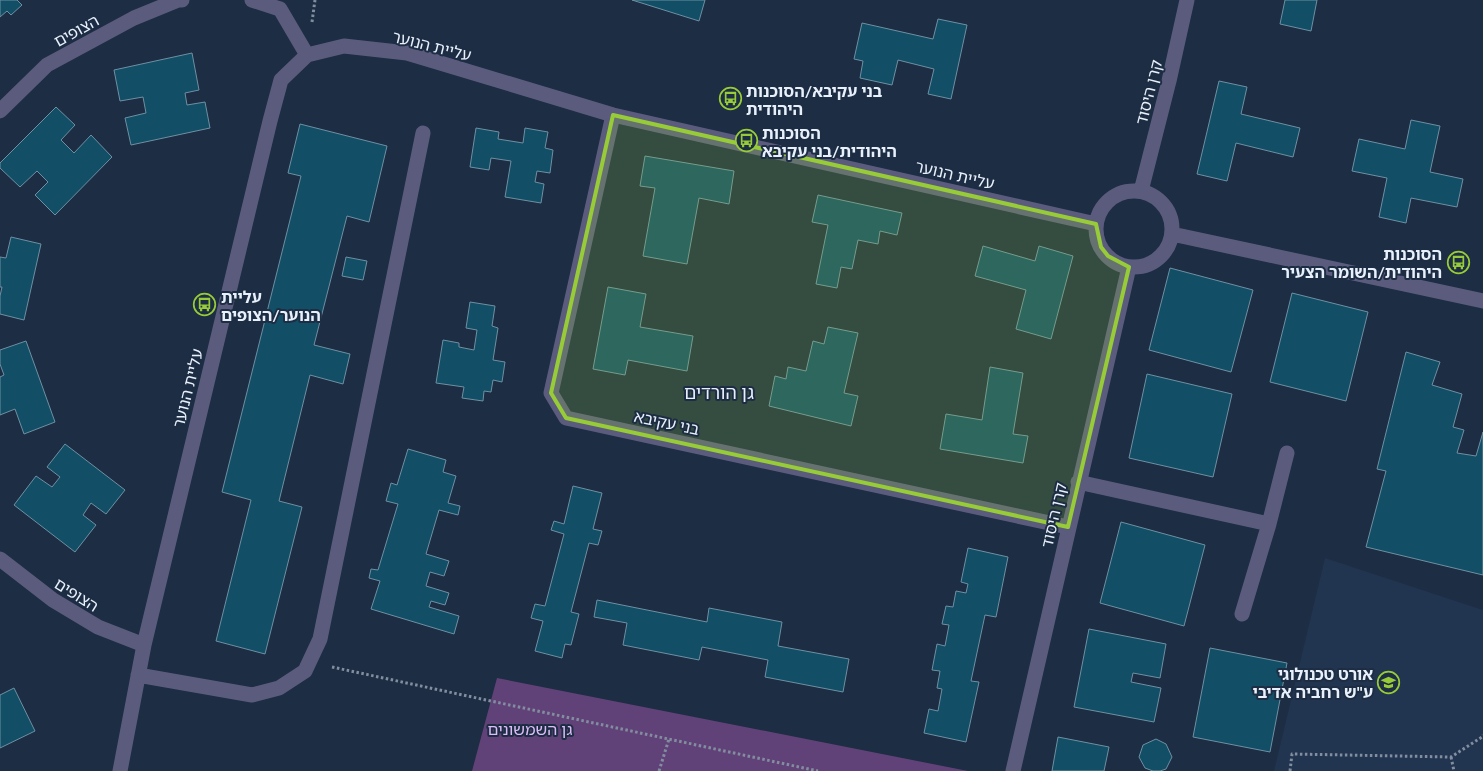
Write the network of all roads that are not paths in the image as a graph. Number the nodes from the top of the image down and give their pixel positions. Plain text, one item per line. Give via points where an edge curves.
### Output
1 (182, 0) edge
2 (252, 0) edge
3 (1187, 0) edge
4 (307, 55) junction
5 (0, 110) edge
6 (613, 115) junction
7 (422, 133) dead end
8 (1141, 191) junction
9 (1096, 224) junction
10 (1172, 234) junction
11 (1129, 267) junction
12 (1483, 301) edge
13 (1287, 453) dead end
14 (1078, 482) junction
15 (1269, 524) junction
16 (1068, 527) junction
17 (0, 559) edge
18 (1242, 614) dead end
19 (144, 645) junction
20 (138, 675) junction
21 (120, 771) edge
22 (1013, 771) edge

1 - 5 street, הצופים via 134,18 47,66
2 - 4 street via 280,9
3 - 8 street, קרן היסוד
4 - 6 street, עליית הנוער via 344,46 407,53
4 - 19 street, עליית הנוער via 282,80 272,113
6 - 9 street, עליית הנוער
6 - 16 street, בני עקיבא via 551,393 566,418
7 - 20 street via 320,640 305,671 279,688 252,695
8 - 9 street via 1129,191 1112,198 1100,212
8 - 10 street via 1161,202 1170,217
9 - 11 street via 1101,247 1108,256
10 - 11 street via 1162,256 1141,267
10 - 12 street
11 - 14 street, קרן היסוד
13 - 15 street
14 - 15 street
14 - 16 street, קרן היסוד
15 - 18 street
16 - 22 street, קרן היסוד
17 - 19 street, הצופים via 53,600 98,627
19 - 20 street, עליית הנוער
20 - 21 street, עליית הנוער

